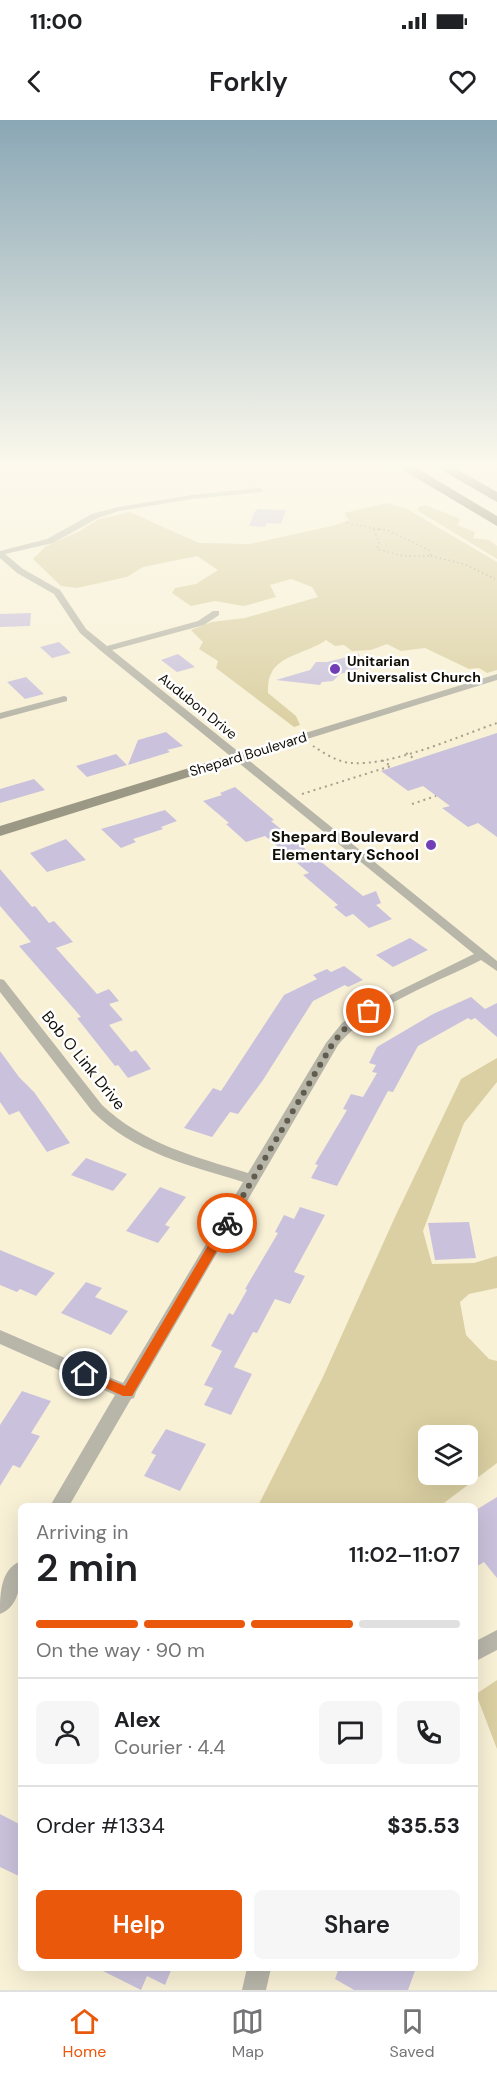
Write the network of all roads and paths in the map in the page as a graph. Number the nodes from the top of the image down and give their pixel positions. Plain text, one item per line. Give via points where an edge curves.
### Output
1 (385, 551) edge
2 (429, 551) edge
3 (0, 553) edge
4 (431, 556) junction
5 (495, 579) dead end
6 (216, 613) dead end
7 (104, 649) junction
8 (497, 677) edge
9 (64, 699) dead end
10 (0, 716) edge
11 (497, 723) edge
12 (315, 740) dead end
13 (406, 753) junction
14 (238, 758) junction
15 (380, 759) junction
16 (416, 760) dead end
17 (300, 794) dead end
18 (436, 796) dead end
19 (412, 804) dead end
20 (0, 831) edge
21 (491, 960) edge
22 (0, 983) edge
23 (253, 1180) junction
24 (0, 1336) edge
25 (128, 1392) junction
26 (61, 1503) edge
27 (18, 1575) edge
28 (0, 1605) edge
29 (497, 1639) edge
30 (478, 1651) edge
31 (258, 1971) edge
32 (254, 1990) edge

1 - 4 path
2 - 4 path
3 - 7 street, Audubon Drive via 13,566 57,592 83,632
4 - 5 path via 464,564
6 - 7 street via 201,622
7 - 14 street, Audubon Drive
8 - 14 street, Shepard Boulevard
9 - 10 street
11 - 13 path
12 - 15 path via 308,743 345,762
13 - 15 path
13 - 16 path
14 - 20 street, Shepard Boulevard
14 - 21 street, Audubon Drive
15 - 17 path via 391,766
18 - 19 path
21 - 23 street via 369,1011 347,1026 333,1043
22 - 23 street, Bob O Link Drive via 97,1108 122,1131 148,1145
23 - 25 street
24 - 25 street
25 - 26 street
27 - 28 street
29 - 30 street
31 - 32 street

